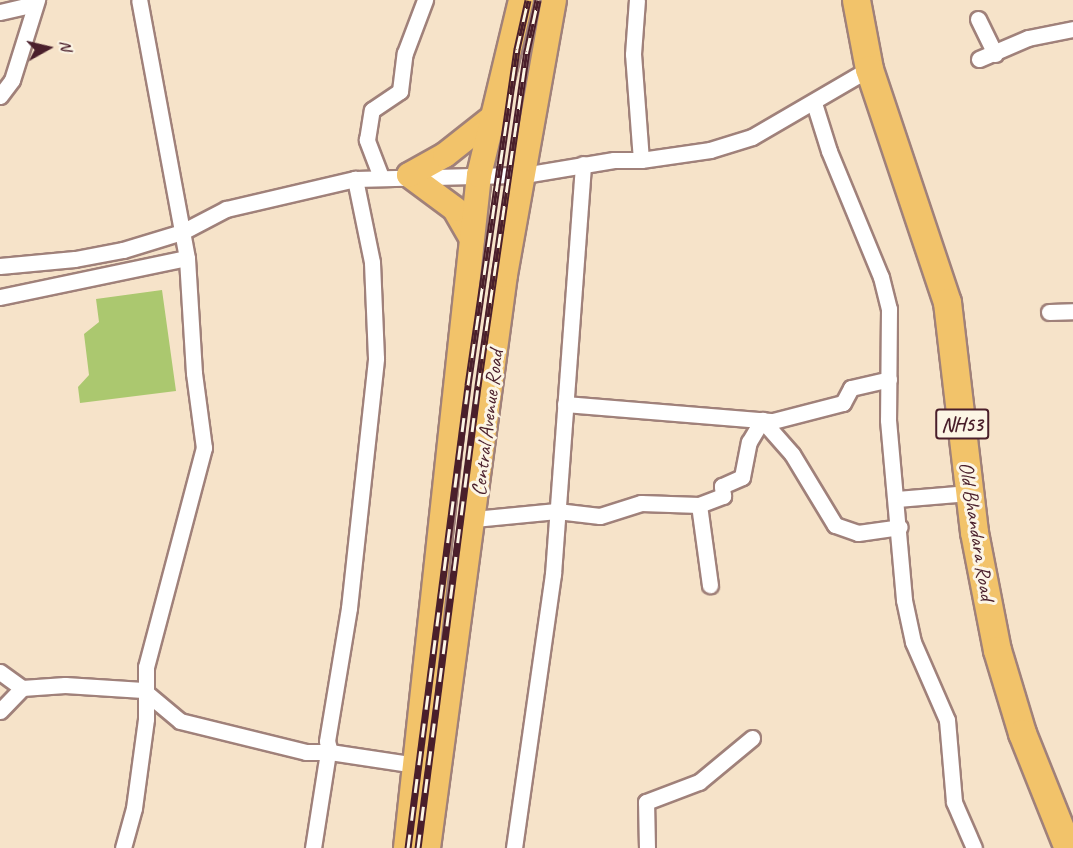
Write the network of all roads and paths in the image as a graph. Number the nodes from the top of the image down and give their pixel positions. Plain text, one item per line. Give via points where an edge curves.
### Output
1 (139, 0) edge
2 (425, 0) edge
3 (520, 0) edge
4 (554, 0) edge
5 (637, 0) edge
6 (856, 0) edge
7 (36, 2) edge
8 (0, 12) edge
9 (978, 19) dead end
10 (1073, 29) edge
11 (995, 54) junction
12 (979, 59) dead end
13 (869, 69) junction
14 (0, 96) edge
15 (814, 103) junction
16 (493, 117) junction
17 (641, 160) junction
18 (584, 164) junction
19 (409, 175) junction
20 (479, 175) junction
21 (524, 175) junction
22 (381, 177) junction
23 (356, 179) junction
24 (182, 232) junction
25 (472, 239) junction
26 (187, 258) junction
27 (0, 266) edge
28 (0, 297) edge
29 (1073, 311) edge
30 (1049, 312) dead end
31 (889, 379) junction
32 (565, 404) junction
33 (762, 420) junction
34 (969, 493) junction
35 (897, 499) junction
36 (699, 505) junction
37 (557, 511) junction
38 (474, 519) junction
39 (900, 527) junction
40 (710, 585) dead end
41 (0, 672) edge
42 (22, 688) junction
43 (144, 690) junction
44 (0, 711) edge
45 (752, 738) dead end
46 (329, 752) junction
47 (416, 765) junction
48 (123, 848) edge
49 (313, 848) edge
50 (406, 848) edge
51 (428, 848) edge
52 (514, 848) edge
53 (647, 848) edge
54 (974, 848) edge
55 (1068, 848) edge

1 - 24 street
2 - 22 street via 405,53 400,91 372,110 367,140
3 - 16 main road, Central Avenue Road
4 - 21 main road, Central Avenue Road
5 - 17 street via 633,54
6 - 13 highway, Old Bhandara Road / NH53
7 - 8 street
7 - 14 street via 12,80
9 - 11 street
10 - 11 street via 1028,38
11 - 12 street
13 - 15 street
13 - 34 highway, Old Bhandara Road / NH53 via 947,302
15 - 17 street via 752,137 710,150
15 - 31 street via 881,277 889,309
16 - 19 main road via 445,155
16 - 20 main road, Central Avenue Road
17 - 18 street
18 - 21 street
18 - 32 street
19 - 20 street
19 - 22 street
19 - 25 main road via 455,209
20 - 21 street
20 - 25 main road, Central Avenue Road
21 - 38 main road, Central Avenue Road via 505,275
22 - 23 street
23 - 24 street via 226,209
23 - 46 street via 372,262 376,358 349,608 327,741
24 - 26 street
24 - 27 street via 75,259
25 - 47 main road, Central Avenue Road
26 - 28 street
26 - 43 street via 194,373 204,448 155,622
29 - 30 street
31 - 33 street via 851,388 843,403
31 - 35 street via 888,420
32 - 33 street
32 - 37 street
33 - 36 street via 749,442 742,477 722,486 723,496
33 - 39 street via 792,454 835,525 858,533
34 - 35 street
34 - 55 highway, Old Bhandara Road / NH53 via 997,650 1022,733
35 - 39 street
36 - 37 street via 640,503 600,516
36 - 40 street
37 - 38 street
37 - 52 street via 553,574
38 - 51 main road, Central Avenue Road
39 - 54 street via 904,600 913,642 947,720 954,802
41 - 42 street
42 - 43 street
42 - 44 street
43 - 46 street via 180,721 306,752
43 - 48 street via 146,719 134,808
45 - 53 street via 699,782 646,802
46 - 47 street
46 - 49 street
47 - 50 main road, Central Avenue Road

